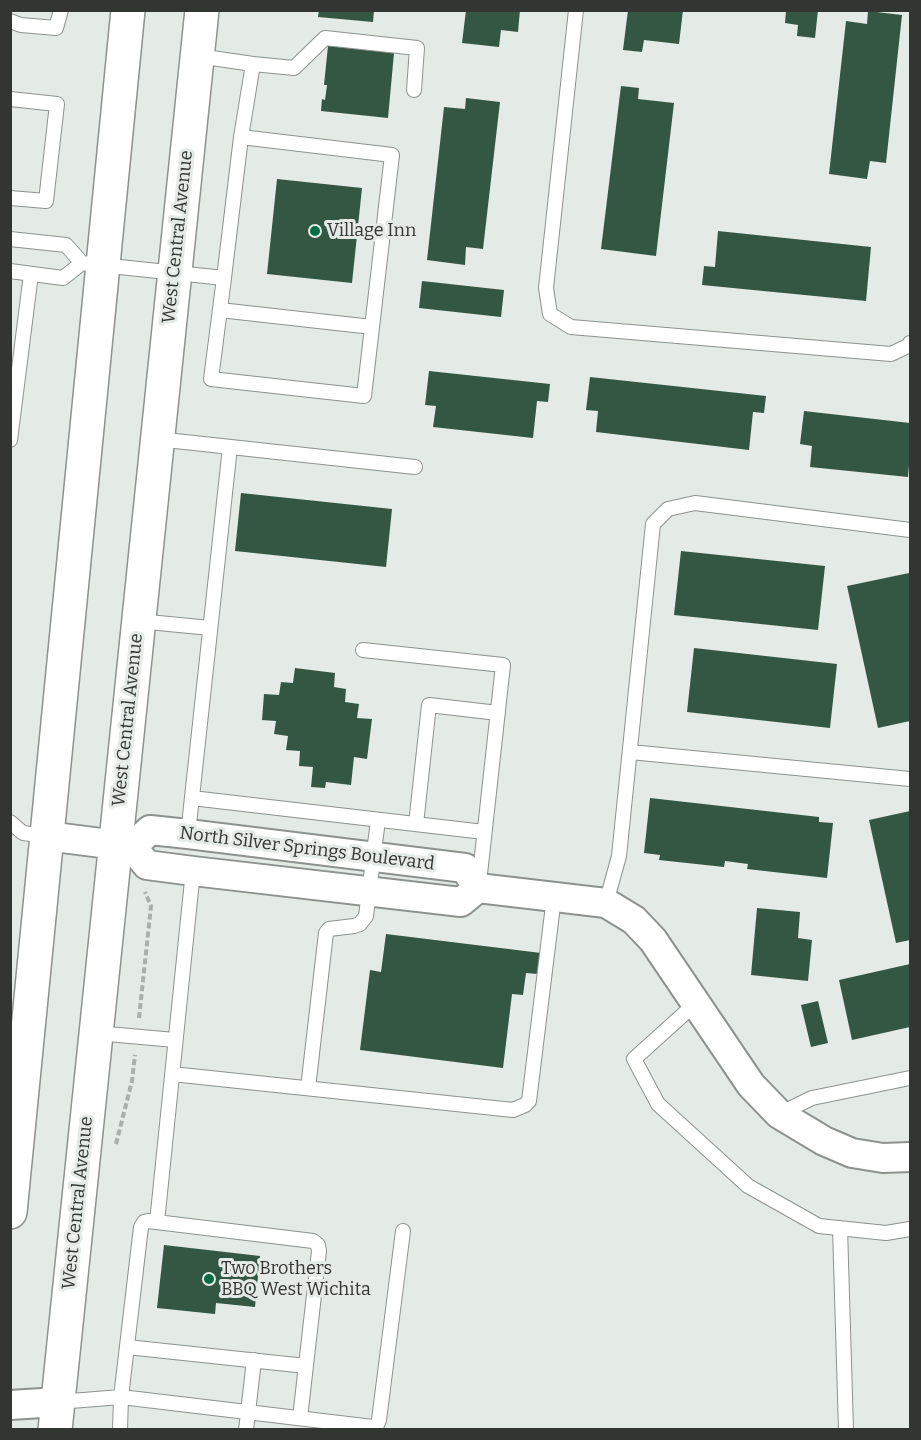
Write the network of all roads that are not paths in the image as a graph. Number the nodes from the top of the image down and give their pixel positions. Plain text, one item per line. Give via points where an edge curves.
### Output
1 (61, 10) edge
2 (128, 10) edge
3 (202, 10) edge
4 (576, 10) edge
5 (10, 21) edge
6 (197, 56) junction
7 (253, 64) junction
8 (414, 90) dead end
9 (10, 99) edge
10 (241, 137) junction
11 (10, 198) edge
12 (10, 239) edge
13 (93, 264) junction
14 (10, 271) edge
15 (174, 273) junction
16 (31, 274) junction
17 (224, 278) junction
18 (220, 310) junction
19 (372, 327) junction
20 (910, 343) edge
21 (157, 439) junction
22 (10, 440) edge
23 (230, 447) junction
24 (415, 467) dead end
25 (910, 530) edge
26 (138, 621) junction
27 (210, 628) junction
28 (363, 650) dead end
29 (498, 713) junction
30 (630, 752) junction
31 (910, 779) edge
32 (192, 798) junction
33 (378, 820) junction
34 (10, 822) edge
35 (416, 824) junction
36 (484, 832) junction
37 (188, 834) junction
38 (27, 836) edge
39 (124, 846) junction
40 (373, 857) junction
41 (193, 871) junction
42 (478, 888) junction
43 (369, 891) junction
44 (554, 897) junction
45 (606, 903) junction
46 (696, 1003) junction
47 (96, 1033) junction
48 (175, 1040) junction
49 (172, 1074) junction
50 (910, 1078) edge
51 (309, 1088) junction
52 (779, 1113) junction
53 (910, 1157) edge
54 (10, 1212) edge
55 (157, 1222) junction
56 (840, 1228) junction
57 (910, 1229) edge
58 (402, 1231) dead end
59 (127, 1347) junction
60 (254, 1360) junction
61 (306, 1366) junction
62 (121, 1397) junction
63 (10, 1405) edge
64 (248, 1412) junction
65 (56, 1416) edge
66 (296, 1422) edge
67 (120, 1430) edge
68 (246, 1430) edge
69 (846, 1430) edge

1 - 5 lane via 56,28
2 - 13 main road
3 - 6 main road, West Central Avenue
4 - 20 lane via 546,288 550,314 571,327 891,354
6 - 7 lane
6 - 15 main road, West Central Avenue
7 - 8 lane via 294,68 325,38 417,48
7 - 10 lane
9 - 11 lane via 57,104 46,201
10 - 17 lane
10 - 19 lane via 392,155
12 - 13 lane via 66,245
13 - 15 lane
13 - 16 lane via 63,278
13 - 38 main road
14 - 16 lane
15 - 17 lane
15 - 21 main road, West Central Avenue
16 - 22 lane
17 - 18 lane
18 - 19 lane
18 - 19 lane via 212,379 223,381 364,396
21 - 23 lane
21 - 26 main road, West Central Avenue
23 - 24 lane
23 - 27 lane
25 - 30 lane via 695,503 668,509 653,524
26 - 27 lane
26 - 39 main road, West Central Avenue
27 - 32 lane
28 - 29 lane via 503,665
29 - 35 lane via 429,705
29 - 36 lane
30 - 31 lane
30 - 45 lane via 619,856
32 - 33 lane
32 - 37 lane
33 - 35 lane
33 - 40 lane
34 - 38 lane
35 - 36 lane
36 - 42 lane
37 - 39 street, North Silver Springs Boulevard via 150,830
37 - 40 street, North Silver Springs Boulevard
38 - 39 street
38 - 54 main road
39 - 41 street, North Silver Springs Boulevard via 147,866
39 - 47 main road, West Central Avenue
40 - 42 street, North Silver Springs Boulevard via 465,868
40 - 43 lane
41 - 43 street, North Silver Springs Boulevard
41 - 48 lane
42 - 43 street, North Silver Springs Boulevard via 461,902
42 - 44 street
43 - 51 lane via 366,916 360,924 329,929 326,933
44 - 45 street
44 - 51 lane via 529,1101 525,1105 513,1110
45 - 46 street via 634,920 653,940
46 - 52 street via 751,1085
46 - 56 lane via 634,1059 658,1104 747,1186 819,1226
47 - 48 lane
47 - 65 main road, West Central Avenue
48 - 49 lane
49 - 51 lane
49 - 55 lane
50 - 52 lane via 812,1098
52 - 53 street via 824,1142 852,1153
55 - 59 lane via 144,1222 141,1227
55 - 61 lane via 313,1241 318,1245
56 - 57 lane via 886,1233
56 - 69 lane
58 - 66 lane via 377,1425
59 - 60 lane
59 - 62 lane
60 - 61 lane
60 - 64 lane
61 - 66 lane
62 - 64 lane
62 - 65 lane
62 - 67 lane
63 - 65 street
64 - 66 lane
64 - 68 lane

